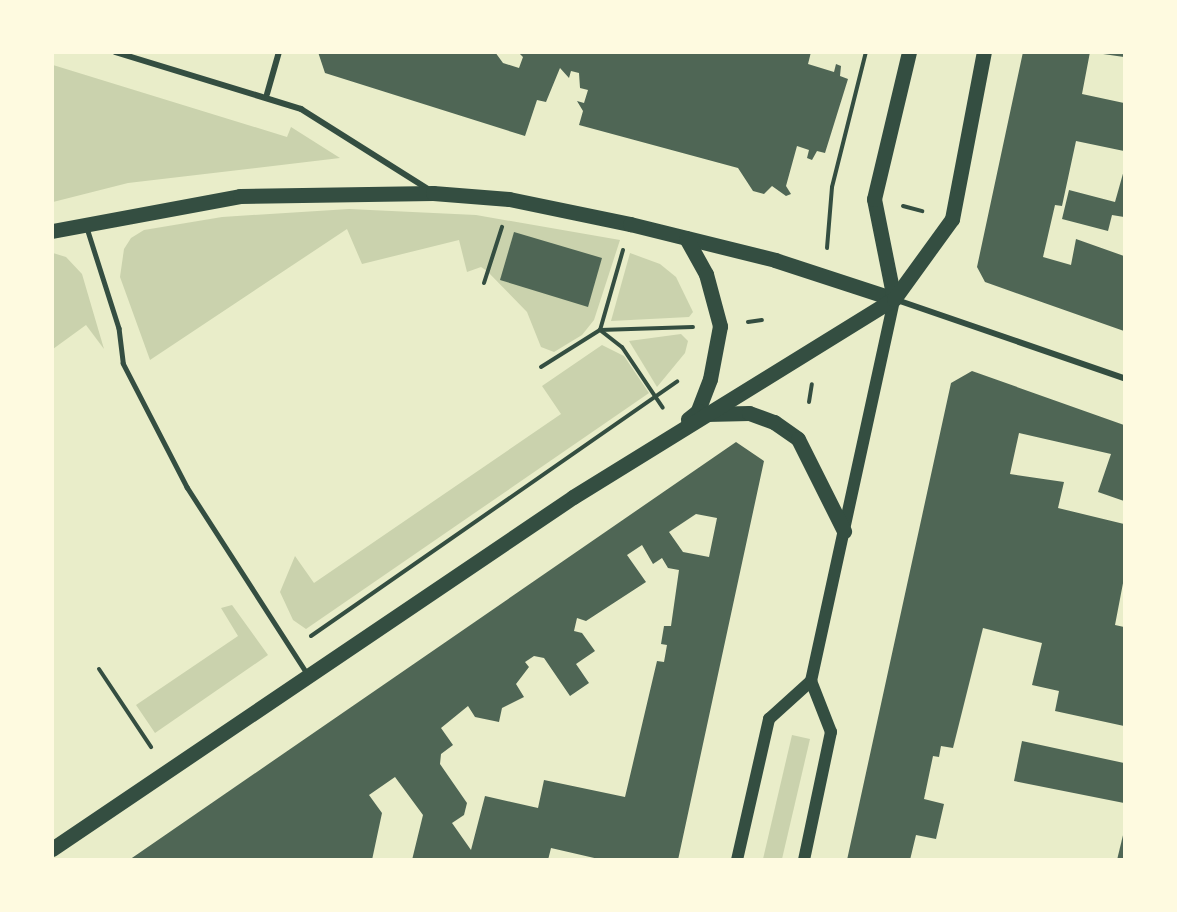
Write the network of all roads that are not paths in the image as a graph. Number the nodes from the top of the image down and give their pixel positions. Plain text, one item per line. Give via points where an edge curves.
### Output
1 (115, 52) edge
2 (279, 52) edge
3 (909, 52) edge
4 (984, 52) edge
5 (267, 94) junction
6 (433, 193) junction
7 (86, 223) junction
8 (52, 231) edge
9 (686, 238) junction
10 (894, 299) junction
11 (1125, 378) edge
12 (706, 414) junction
13 (675, 431) junction
14 (844, 531) junction
15 (309, 676) junction
16 (811, 681) junction
17 (52, 849) edge
18 (737, 860) edge
19 (804, 860) edge

1 - 5 street
2 - 5 street
3 - 10 main road via 874,199
4 - 10 main road via 952,219
5 - 6 street via 301,109
6 - 7 main road via 240,196
6 - 9 main road via 509,199
7 - 8 main road
7 - 15 lane via 132,383 192,497
9 - 10 main road via 825,275
9 - 13 main road via 706,274 720,326 698,411
10 - 11 street
10 - 12 main road
10 - 14 main road
12 - 13 main road
12 - 14 main road via 749,413 774,422 798,440
13 - 15 main road
14 - 16 main road
15 - 17 main road
16 - 18 main road via 769,719
16 - 19 main road via 831,732

